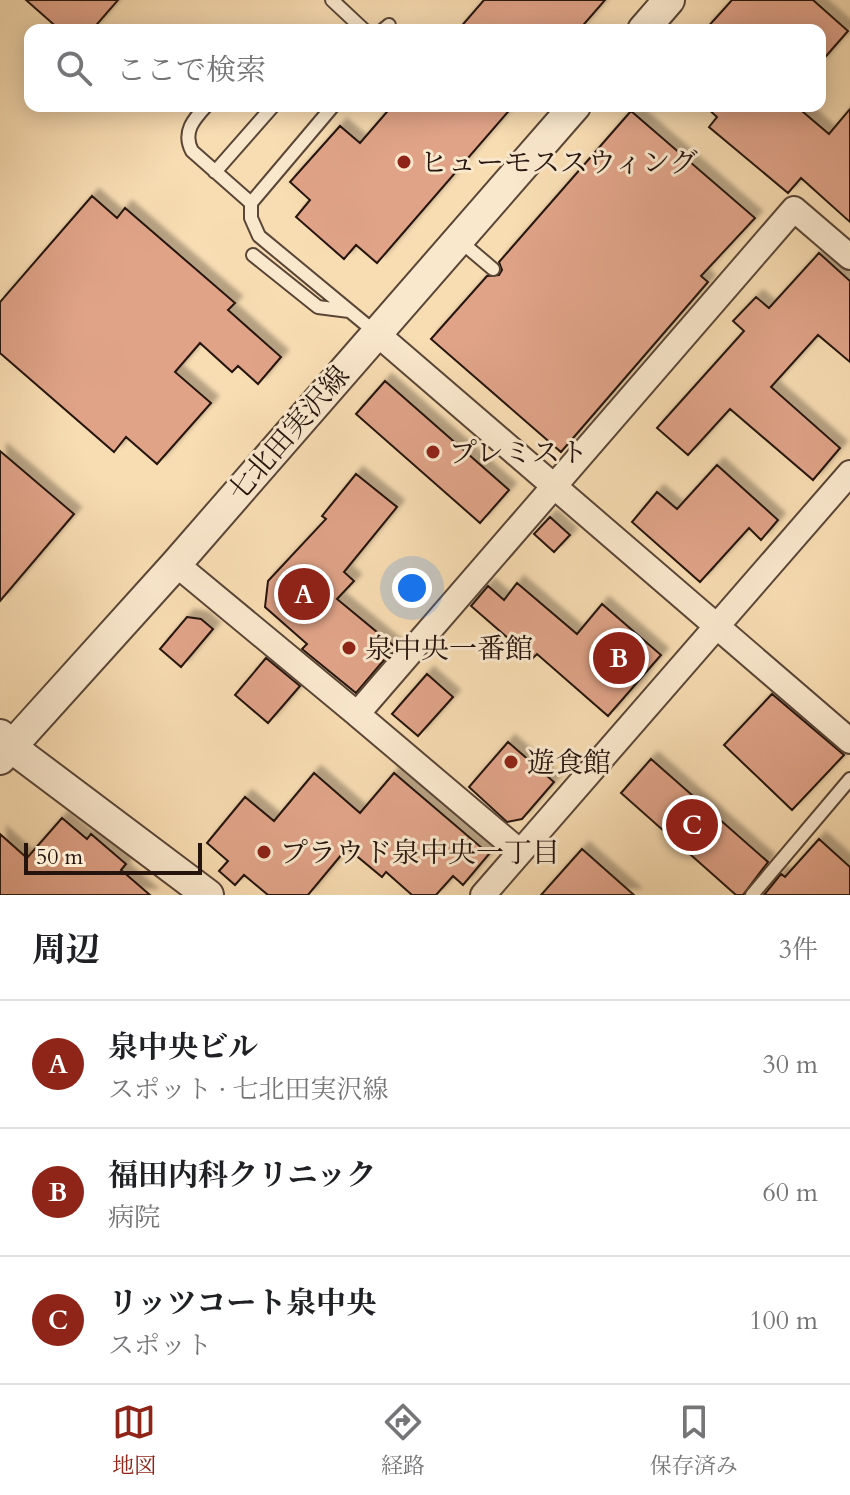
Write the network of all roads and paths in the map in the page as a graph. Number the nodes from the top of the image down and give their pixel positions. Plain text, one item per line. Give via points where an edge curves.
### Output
1 (332, 0) edge
2 (669, 0) edge
3 (358, 24) edge
4 (648, 24) edge
5 (201, 112) edge
6 (268, 112) edge
7 (328, 112) edge
8 (570, 112) edge
9 (215, 172) junction
10 (251, 203) junction
11 (458, 239) junction
12 (253, 255) dead end
13 (850, 257) edge
14 (493, 269) dead end
15 (349, 311) junction
16 (375, 332) junction
17 (850, 473) edge
18 (554, 488) junction
19 (176, 564) junction
20 (716, 625) junction
21 (357, 714) junction
22 (850, 741) edge
23 (3, 746) edge
24 (850, 779) edge
25 (520, 852) junction
26 (208, 895) edge
27 (483, 895) edge
28 (752, 895) edge

1 - 3 lane
2 - 4 street
5 - 9 lane via 190,124 188,143
6 - 9 lane
7 - 10 lane
8 - 11 street, 七北田実沢線
9 - 10 lane
10 - 15 lane via 259,236
11 - 14 lane
11 - 16 street, 七北田実沢線
12 - 15 lane via 318,307
13 - 18 street via 794,209
15 - 16 lane
16 - 18 street
16 - 19 street, 七北田実沢線
17 - 20 street
18 - 20 street
18 - 21 street
19 - 21 street
19 - 23 street, 七北田実沢線
20 - 22 street
20 - 25 street
21 - 25 street
23 - 26 street
24 - 28 lane
25 - 27 street

